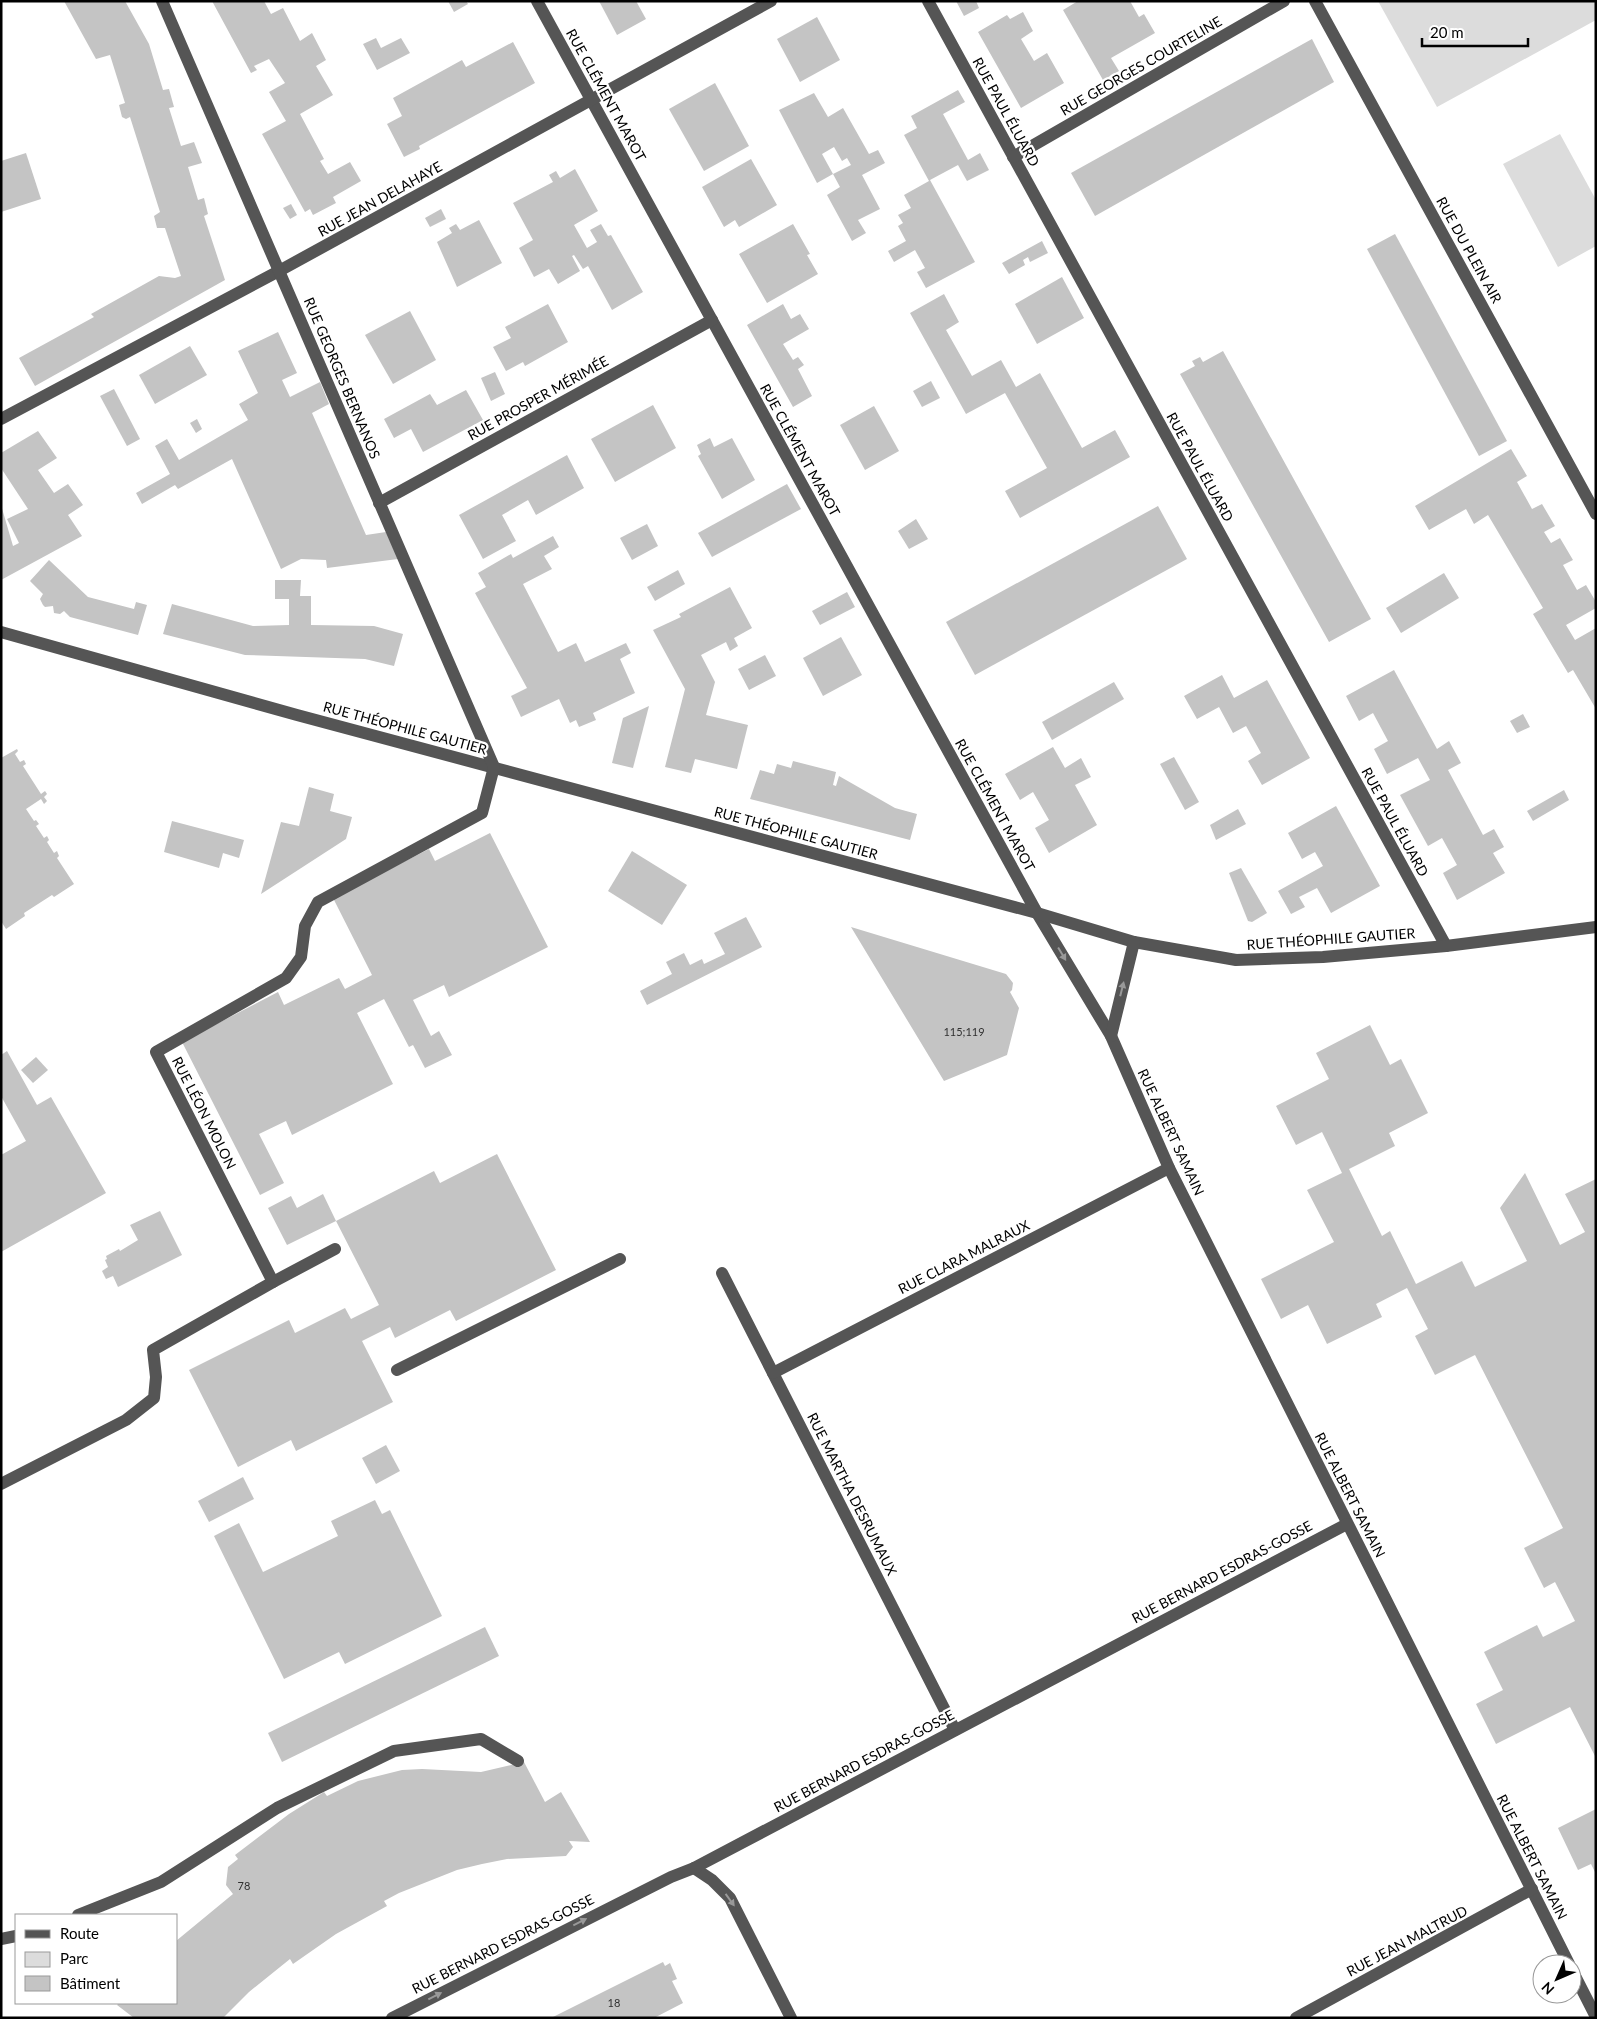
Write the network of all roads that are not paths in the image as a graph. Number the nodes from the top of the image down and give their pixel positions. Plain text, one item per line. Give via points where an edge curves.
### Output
1 (162, 1) edge
2 (538, 1) edge
3 (771, 1) edge
4 (928, 1) edge
5 (1284, 1) edge
6 (1315, 1) edge
7 (592, 100) junction
8 (1014, 157) junction
9 (279, 271) junction
10 (712, 320) junction
11 (1, 419) edge
12 (379, 502) junction
13 (1596, 514) edge
14 (1, 632) edge
15 (494, 767) junction
16 (1037, 913) junction
17 (1596, 927) edge
18 (1134, 942) junction
19 (1446, 946) junction
20 (1111, 1036) junction
21 (1169, 1168) junction
22 (334, 1249) dead end
23 (620, 1259) dead end
24 (722, 1272) dead end
25 (274, 1282) junction
26 (397, 1370) dead end
27 (773, 1373) junction
28 (1, 1484) edge
29 (1347, 1524) junction
30 (955, 1730) junction
31 (518, 1760) dead end
32 (694, 1868) junction
33 (1532, 1889) junction
34 (81, 1914) edge
35 (15, 1936) edge
36 (1, 1939) edge
37 (1564, 1954) edge
38 (1582, 1990) edge
39 (1596, 2017) edge
40 (392, 2018) edge
41 (791, 2018) edge
42 (1296, 2018) edge

1 - 9 street, RUE GEORGES BERNANOS
2 - 7 street, RUE CLÉMENT MAROT
3 - 7 street, RUE JEAN DELAHAYE
4 - 8 street, RUE PAUL ÉLUARD
5 - 8 street, RUE GEORGES COURTELINE
6 - 13 street, RUE DU PLEIN AIR
7 - 9 street, RUE JEAN DELAHAYE
7 - 10 street, RUE CLÉMENT MAROT
8 - 19 street, RUE PAUL ÉLUARD
9 - 11 street, RUE JEAN DELAHAYE
9 - 12 street, RUE GEORGES BERNANOS
10 - 12 street, RUE PROSPER MÉRIMÉE
10 - 16 street, RUE CLÉMENT MAROT
12 - 15 street, RUE GEORGES BERNANOS
14 - 15 street, RUE THÉOPHILE GAUTIER
15 - 16 street, RUE THÉOPHILE GAUTIER
15 - 25 street, RUE LÉON MOLON via 482,814 318,902 305,926 301,957 286,978 156,1052
16 - 18 street, RUE THÉOPHILE GAUTIER
16 -> 20 street, RUE CLÉMENT MAROT
17 - 19 street, RUE THÉOPHILE GAUTIER
18 - 19 street, RUE THÉOPHILE GAUTIER via 1236,960 1323,957
20 -> 18 street
20 - 21 street, RUE ALBERT SAMAIN
21 - 27 street, RUE CLARA MALRAUX
21 - 29 street, RUE ALBERT SAMAIN
22 - 25 street
23 - 26 street
24 - 27 street, RUE MARTHA DESRUMAUX
25 - 28 street via 153,1350 154,1398 126,1420
27 - 30 street, RUE MARTHA DESRUMAUX
29 - 30 street, RUE BERNARD ESDRAS-GOSSE
29 - 33 street, RUE ALBERT SAMAIN
30 - 32 street, RUE BERNARD ESDRAS-GOSSE
31 - 34 street via 481,1739 394,1751 277,1808 161,1882
40 -> 32 street, RUE BERNARD ESDRAS-GOSSE
32 -> 41 street via 730,1898
33 - 37 street, RUE ALBERT SAMAIN
33 - 42 street, RUE JEAN MALTRUD
35 - 36 street
38 - 39 street

